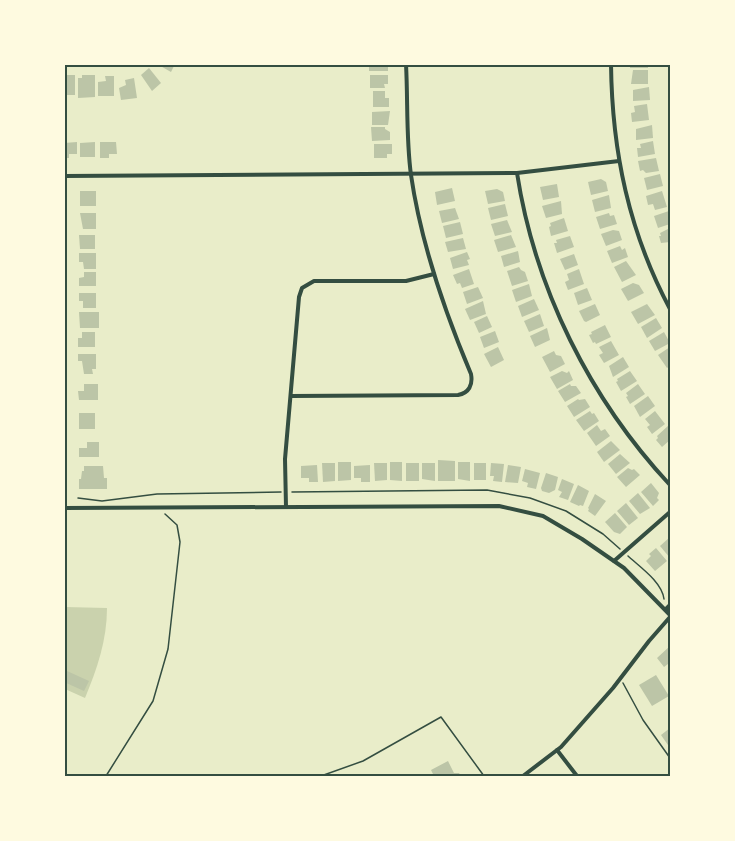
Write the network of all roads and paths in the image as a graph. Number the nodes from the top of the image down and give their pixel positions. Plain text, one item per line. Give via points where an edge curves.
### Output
1 (406, 64) edge
2 (611, 64) edge
3 (619, 161) junction
4 (517, 173) junction
5 (411, 174) junction
6 (64, 176) edge
7 (434, 274) junction
8 (670, 309) edge
9 (291, 396) junction
10 (670, 485) edge
11 (286, 507) junction
12 (64, 508) edge
13 (158, 508) junction
14 (670, 512) edge
15 (614, 561) junction
16 (670, 605) edge
17 (666, 609) junction
18 (670, 616) edge
19 (622, 681) dead end
20 (557, 750) junction
21 (670, 758) edge
22 (106, 777) edge
23 (321, 777) edge
24 (484, 777) edge
25 (523, 777) edge
26 (577, 777) edge

1 - 5 street
2 - 3 street
3 - 4 street
3 - 8 street via 639,236
4 - 5 street
4 - 10 street via 533,246 573,346 623,428
5 - 6 street
5 - 7 street
7 - 9 street via 406,281 314,281 304,285 299,297
7 - 9 street via 471,374 468,389 458,396
9 - 11 street via 285,459
11 - 13 street
11 - 15 street via 499,506 543,516
12 - 13 street
13 - 22 path via 177,525 180,542 168,649 153,701
14 - 15 street
15 - 17 street
16 - 17 street
17 - 18 street
18 - 20 street
19 - 21 path
20 - 25 street
20 - 26 street
23 - 24 path via 363,761 441,717

